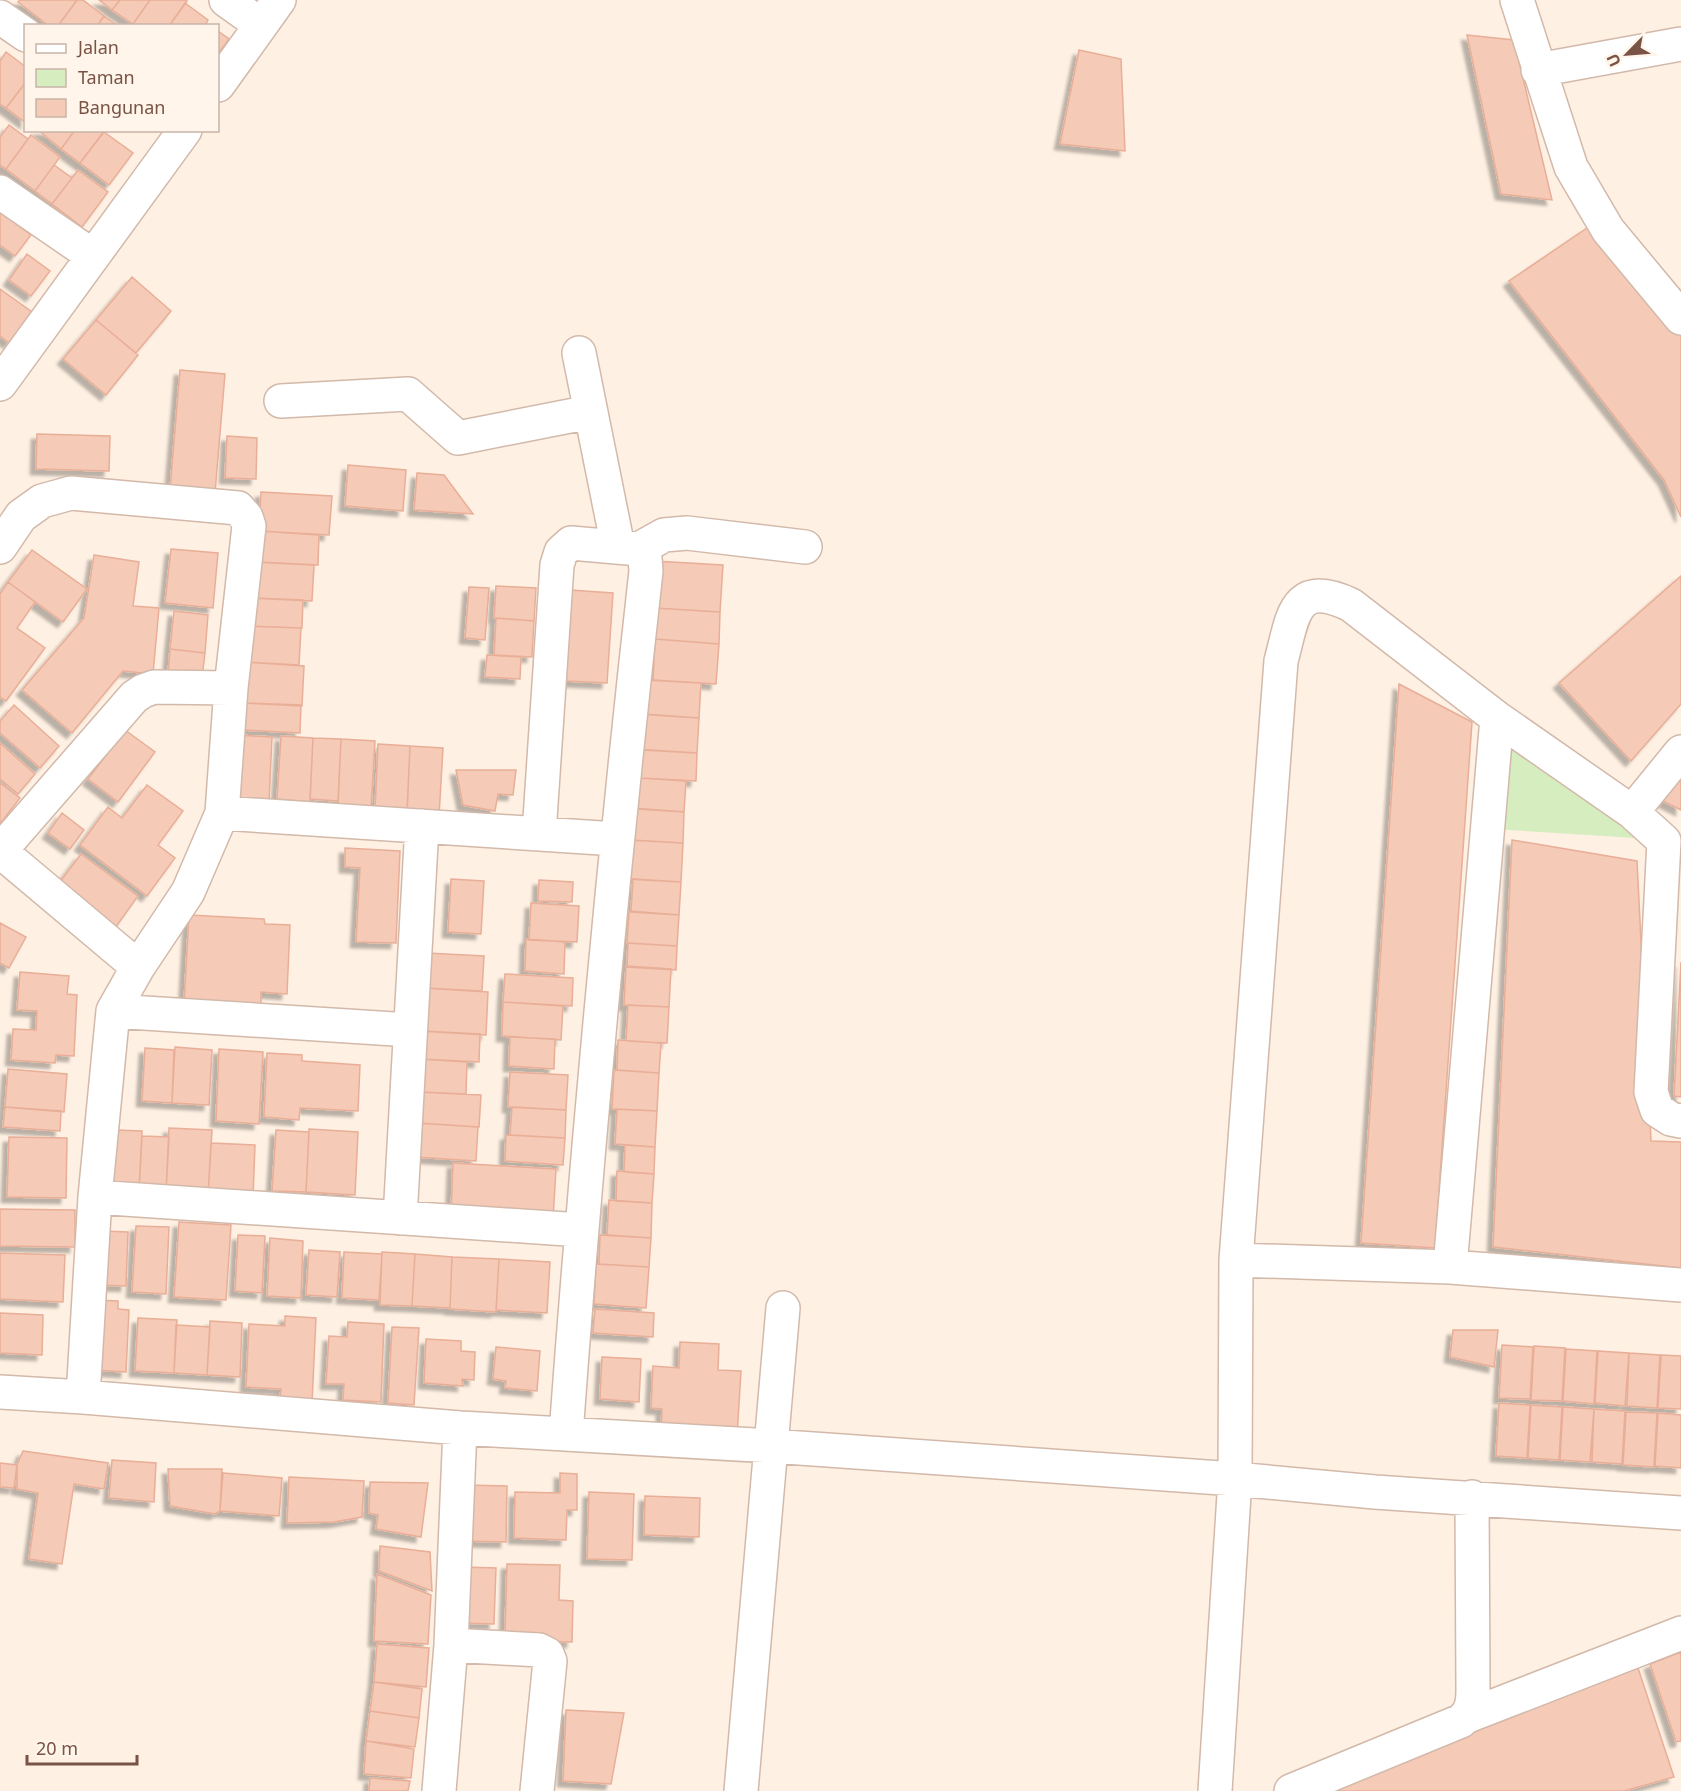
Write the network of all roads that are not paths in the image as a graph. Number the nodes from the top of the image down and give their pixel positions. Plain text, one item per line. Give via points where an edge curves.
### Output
1 (226, 0) edge
2 (1517, 0) edge
3 (270, 13) edge
4 (0, 17) edge
5 (24, 34) edge
6 (1681, 44) edge
7 (1538, 70) junction
8 (219, 84) edge
9 (175, 134) edge
10 (0, 192) edge
11 (93, 256) junction
12 (1681, 318) edge
13 (579, 353) dead end
14 (2, 377) edge
15 (281, 401) dead end
16 (590, 412) junction
17 (0, 547) edge
18 (805, 547) dead end
19 (628, 548) junction
20 (231, 688) junction
21 (1497, 718) junction
22 (1681, 752) edge
23 (1632, 812) junction
24 (222, 813) junction
25 (422, 826) junction
26 (539, 834) junction
27 (616, 839) junction
28 (1672, 844) edge
29 (0, 851) edge
30 (138, 967) junction
31 (113, 1011) junction
32 (410, 1030) junction
33 (1681, 1121) edge
34 (95, 1197) junction
35 (400, 1218) junction
36 (581, 1230) junction
37 (1236, 1260) junction
38 (1450, 1267) junction
39 (1681, 1285) edge
40 (783, 1308) dead end
41 (0, 1392) edge
42 (83, 1397) junction
43 (460, 1428) junction
44 (566, 1434) junction
45 (771, 1446) junction
46 (1235, 1479) junction
47 (1472, 1497) junction
48 (1681, 1513) edge
49 (1681, 1633) edge
50 (451, 1645) junction
51 (1468, 1716) junction
52 (439, 1791) edge
53 (537, 1791) edge
54 (741, 1791) edge
55 (1215, 1791) edge
56 (1291, 1791) edge

1 - 3 street
2 - 7 street
3 - 8 street
4 - 5 street
6 - 7 street
7 - 12 street via 1571,167 1608,230
9 - 11 street
10 - 11 street
11 - 14 street
13 - 16 street
15 - 16 street via 408,394 458,438
16 - 19 street
17 - 20 street via 21,516 42,501 71,493 238,508 249,526
18 - 19 street via 687,533
19 - 26 street via 571,543 561,552
19 - 27 street via 645,558 646,570
20 - 24 street
20 - 29 street via 153,687 134,697
21 - 23 street
21 - 37 street via 1350,605 1334,597 1320,596 1302,601 1295,609 1281,661
21 - 38 street
22 - 23 street
23 - 28 street
24 - 25 street
24 - 30 street via 188,892
25 - 26 street
25 - 32 street
26 - 27 street
27 - 36 street
28 - 33 street via 1651,1092 1657,1110
29 - 30 street
30 - 31 street
31 - 32 street
31 - 34 street
32 - 35 street
34 - 35 street
34 - 42 street
35 - 36 street
36 - 44 street
37 - 38 street
37 - 46 street
38 - 39 street
40 - 45 street
41 - 42 street
42 - 43 street
43 - 44 street
43 - 50 street
44 - 45 street
45 - 46 street
45 - 54 street
46 - 47 street
46 - 55 street
47 - 48 street
47 - 51 street via 1473,1701
49 - 51 street
50 - 52 street
50 - 53 street via 539,1650 547,1654 550,1661
51 - 56 street

